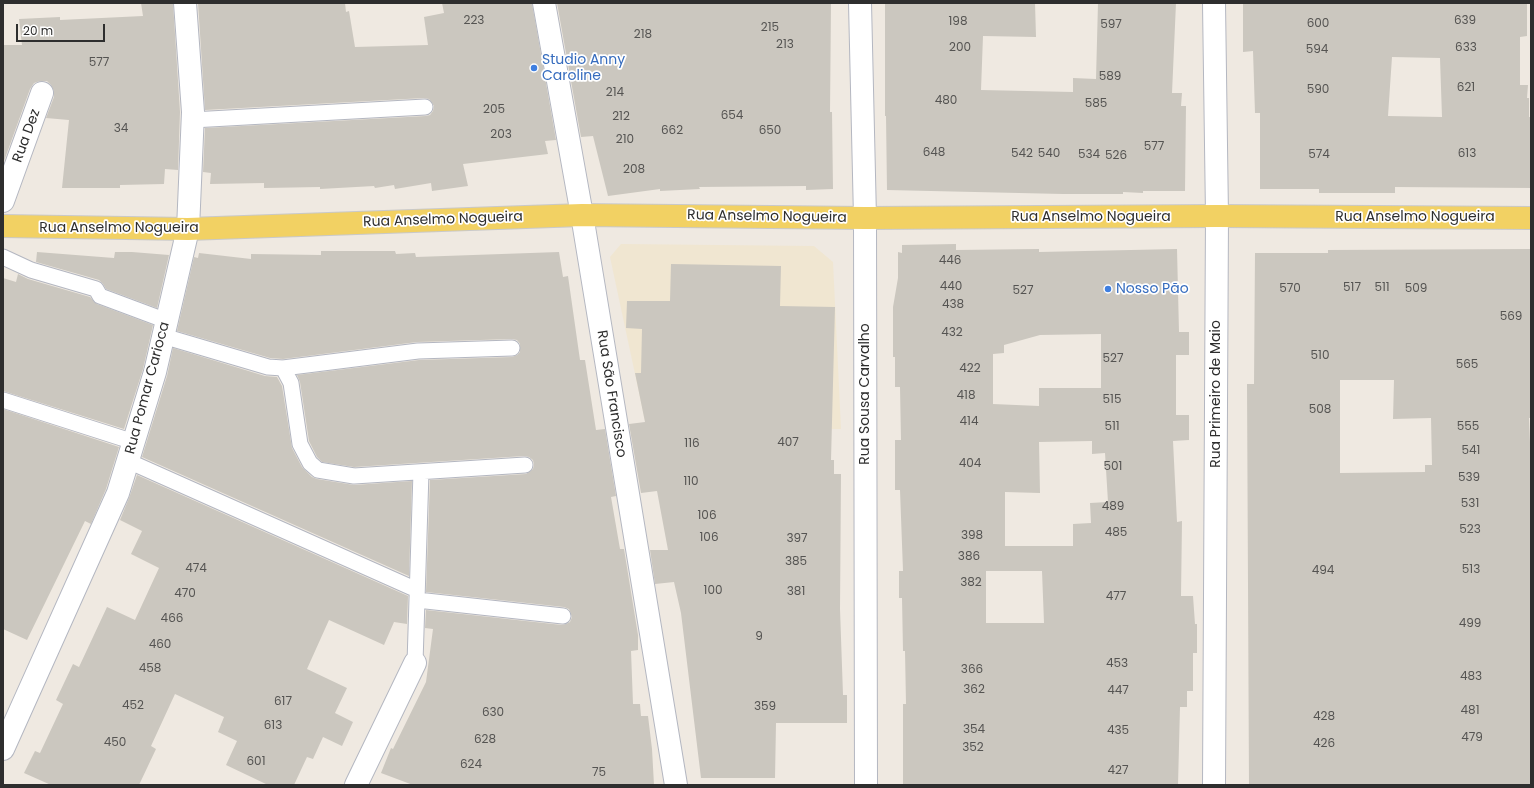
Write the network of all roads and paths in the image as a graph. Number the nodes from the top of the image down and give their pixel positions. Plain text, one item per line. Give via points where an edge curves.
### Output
1 (185, 3) edge
2 (544, 3) edge
3 (860, 3) edge
4 (1214, 3) edge
5 (42, 93) dead end
6 (425, 108) dead end
7 (192, 120) junction
8 (3, 201) edge
9 (582, 215) junction
10 (1217, 216) junction
11 (865, 218) junction
12 (1531, 218) edge
13 (3, 226) edge
14 (188, 229) junction
15 (3, 258) edge
16 (165, 329) junction
17 (512, 348) dead end
18 (283, 368) junction
19 (3, 400) edge
20 (131, 451) junction
21 (525, 465) dead end
22 (421, 472) junction
23 (417, 595) junction
24 (564, 616) dead end
25 (415, 663) joint
26 (3, 749) edge
27 (356, 785) edge
28 (676, 785) edge
29 (866, 785) edge
30 (1214, 785) edge

1 - 7 street, Rua Pomar Carioca
2 - 9 street, Rua São Francisco
3 - 11 street, Rua Sousa Carvalho
4 - 10 street, Rua Primeiro de Maio
5 - 8 street, Rua Dez
6 - 7 lane
7 - 14 street, Rua Pomar Carioca
9 - 11 main road, Rua Anselmo Nogueira
9 - 14 main road, Rua Anselmo Nogueira
9 - 28 street, Rua São Francisco
10 - 11 main road, Rua Anselmo Nogueira
10 - 12 main road, Rua Anselmo Nogueira
10 - 30 street, Rua Primeiro de Maio
11 - 29 street, Rua Sousa Carvalho
13 - 14 main road, Rua Anselmo Nogueira
14 - 16 street, Rua Pomar Carioca
15 - 16 lane via 31,270 96,289 100,296
16 - 18 lane via 268,366
16 - 20 street, Rua Pomar Carioca
17 - 18 lane via 418,351
18 - 22 lane via 291,383 300,444 310,463 318,470 354,476
19 - 20 lane
20 - 23 lane
20 - 26 street, Rua Pomar Carioca via 118,493
21 - 22 lane
22 - 23 lane
23 - 24 lane
23 - 25 lane
25 - 27 street

